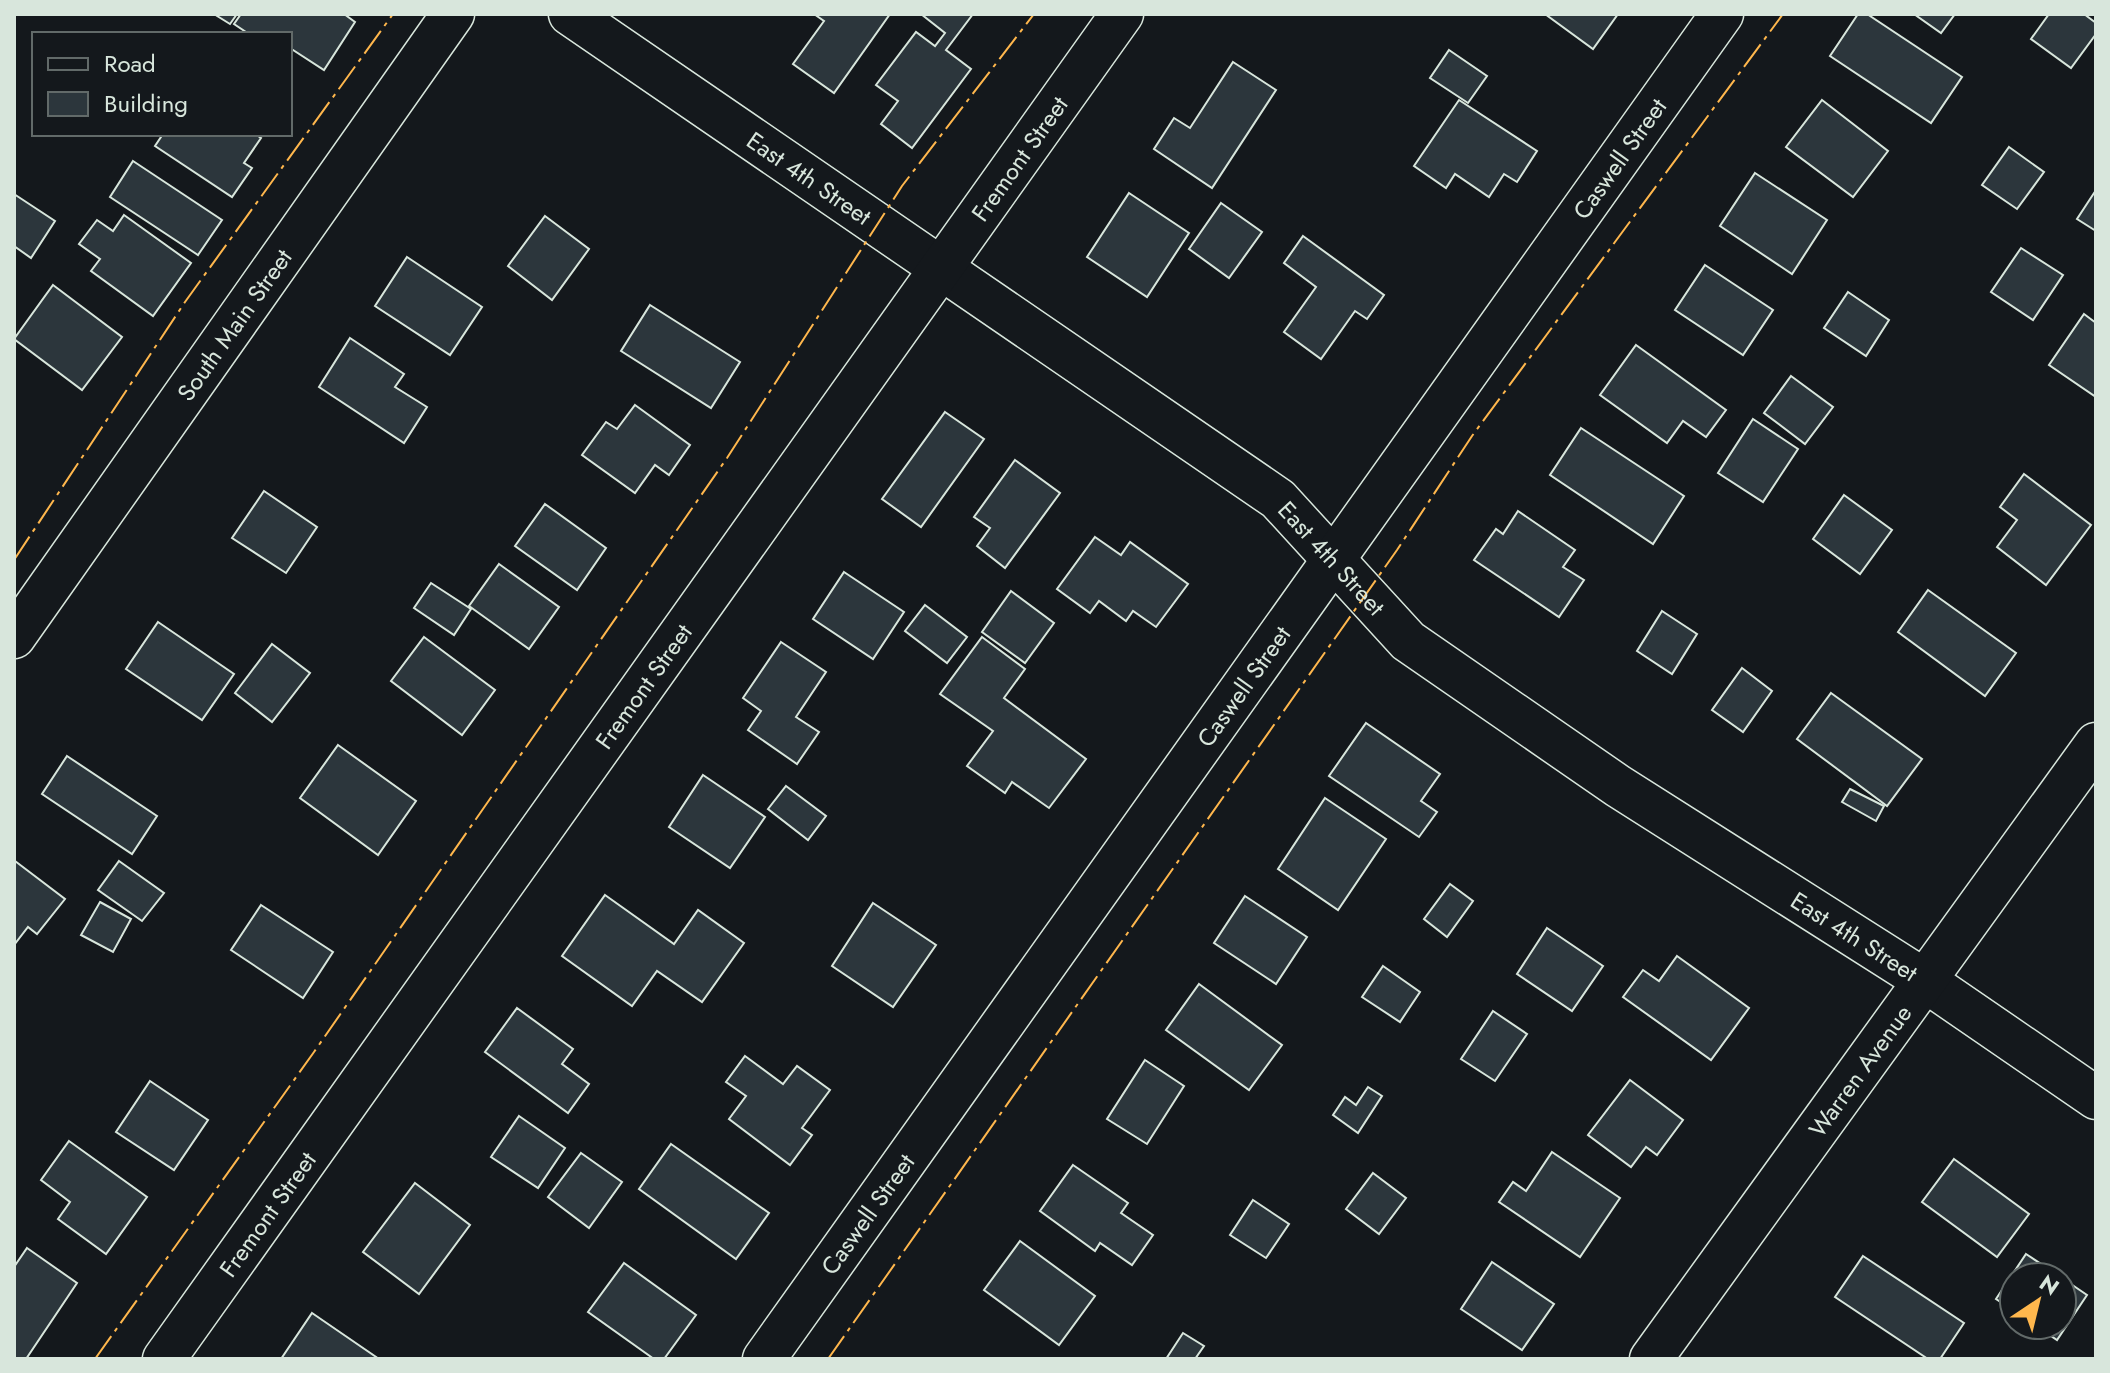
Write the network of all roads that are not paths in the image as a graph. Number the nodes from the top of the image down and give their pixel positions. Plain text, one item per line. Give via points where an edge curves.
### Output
1 (453, 14) edge
2 (570, 14) edge
3 (1122, 14) edge
4 (1722, 14) edge
5 (939, 268) junction
6 (1335, 560) junction
7 (14, 637) edge
8 (2096, 744) edge
9 (1927, 982) junction
10 (2096, 1098) edge
11 (164, 1359) edge
12 (764, 1359) edge
13 (1651, 1359) edge

1 - 7 street, South Main Street
2 - 5 street, East 4th Street
3 - 5 street, Fremont Street
4 - 6 street, Caswell Street
5 - 6 street, East 4th Street via 1278,499
5 - 11 street, Fremont Street
6 - 9 street, East 4th Street via 1408,641 1618,786
6 - 12 street, Caswell Street
8 - 9 street, Warren Avenue
9 - 10 street, East 4th Street
9 - 13 street, Warren Avenue

